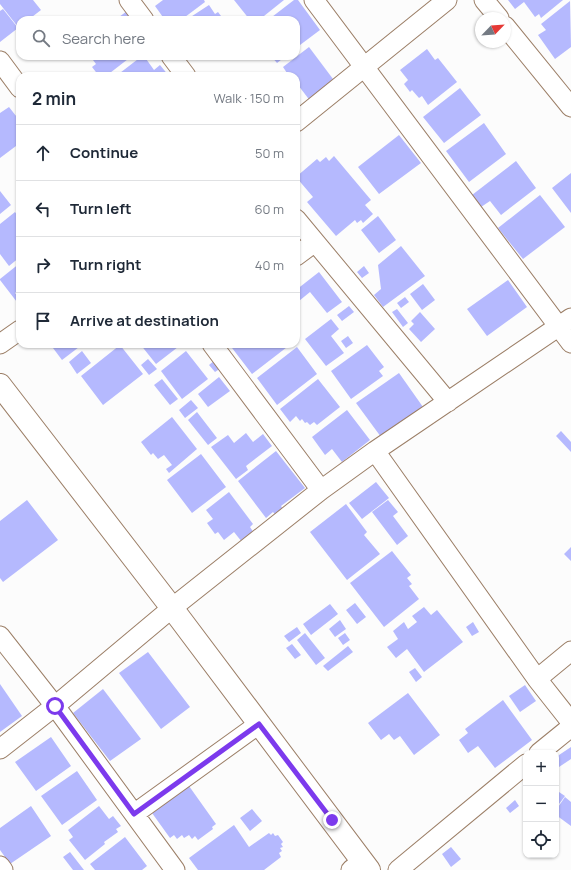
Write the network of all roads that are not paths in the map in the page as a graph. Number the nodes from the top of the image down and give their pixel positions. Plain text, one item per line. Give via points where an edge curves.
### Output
1 (129, 0) edge
2 (314, 0) edge
3 (447, 0) edge
4 (484, 0) edge
5 (494, 12) edge
6 (141, 16) edge
7 (511, 33) edge
8 (174, 60) edge
9 (0, 61) edge
10 (364, 68) junction
11 (183, 72) edge
12 (16, 83) edge
13 (571, 107) edge
14 (300, 119) edge
15 (300, 224) edge
16 (315, 242) junction
17 (300, 253) edge
18 (565, 323) edge
19 (16, 333) edge
20 (571, 343) edge
21 (0, 344) edge
22 (215, 348) edge
23 (0, 385) edge
24 (448, 402) junction
25 (375, 451) junction
26 (321, 490) junction
27 (172, 608) junction
28 (0, 636) edge
29 (571, 651) edge
30 (537, 678) junction
31 (55, 706) junction
32 (571, 722) edge
33 (259, 724) junction
34 (571, 727) edge
35 (0, 749) edge
36 (543, 750) edge
37 (523, 766) edge
38 (134, 814) junction
39 (0, 866) edge
40 (361, 867) edge
41 (3, 870) edge
42 (176, 870) edge
43 (398, 870) edge

1 - 6 street
2 - 10 street
3 - 10 street
4 - 5 street
7 - 13 street
8 - 11 street
9 - 12 street
10 - 14 street
10 - 18 street
15 - 16 street
16 - 17 street
16 - 24 street
18 - 20 street
18 - 24 street
19 - 21 street
22 - 26 street
23 - 27 street
24 - 25 street
25 - 26 street
25 - 30 street
26 - 27 street
27 - 31 street
27 - 33 street
28 - 31 street
29 - 30 street
30 - 32 street
31 - 35 street
31 - 38 street
33 - 38 street
33 - 40 street
34 - 36 street
37 - 43 street
38 - 42 street
39 - 41 street

